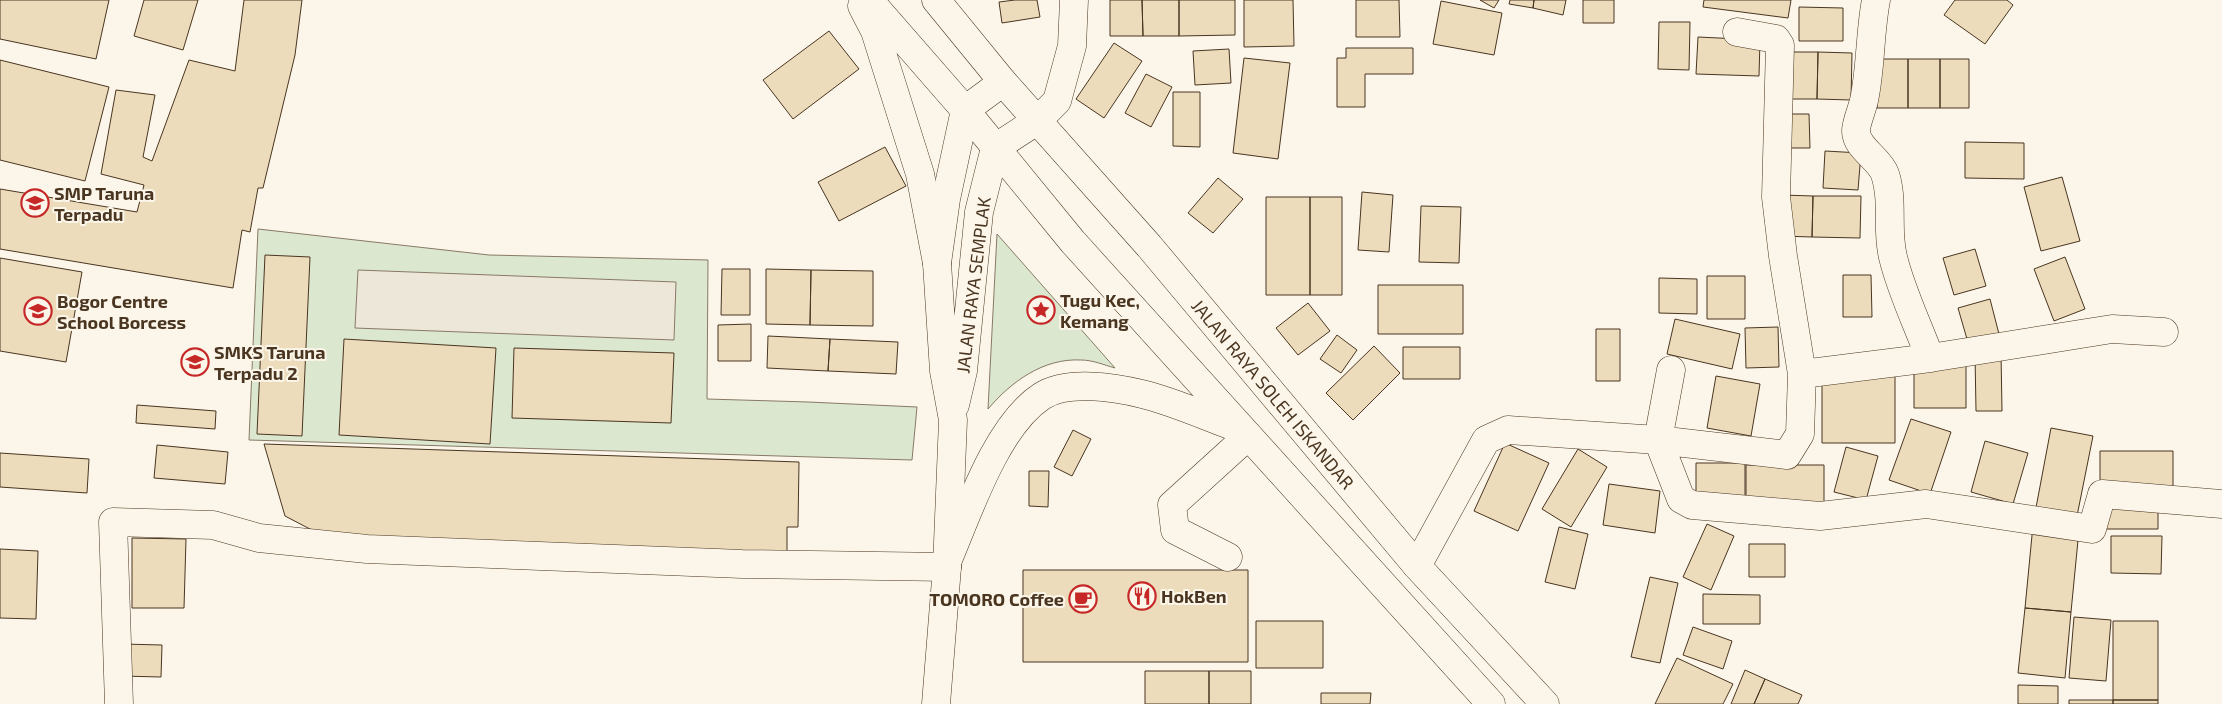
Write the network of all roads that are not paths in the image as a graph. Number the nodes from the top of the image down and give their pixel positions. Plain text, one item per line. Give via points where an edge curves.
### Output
1 (859, 0) edge
2 (869, 0) edge
3 (936, 0) edge
4 (1074, 0) edge
5 (1876, 0) edge
6 (1738, 32) dead end
7 (1003, 82) junction
8 (966, 110) junction
9 (1038, 120) junction
10 (995, 148) junction
11 (937, 263) junction
12 (2164, 332) dead end
13 (1930, 358) junction
14 (1670, 370) dead end
15 (1802, 374) junction
16 (953, 414) junction
17 (1245, 433) junction
18 (1658, 440) junction
19 (2222, 504) edge
20 (1228, 557) dead end
21 (947, 565) junction
22 (1417, 566) junction
23 (119, 704) edge
24 (936, 704) edge
25 (1491, 704) edge
26 (1545, 704) edge

1 - 11 main road via 875,31 920,174
2 - 8 main road
3 - 7 main road, JALAN RAYA SOLEH ISKANDAR
4 - 9 main road via 1072,46 1057,101
5 - 13 main road via 1869,72 1862,112 1855,129 1856,138 1884,173 1889,195 1893,257
6 - 15 main road via 1776,38 1780,45 1776,197
7 - 8 main road
7 - 9 main road, JALAN RAYA SOLEH ISKANDAR
8 - 10 main road
8 - 11 main road, JALAN RAYA SEMPLAK via 946,199
9 - 10 main road
9 - 22 main road, JALAN RAYA SOLEH ISKANDAR via 1149,246
10 - 16 main road, JALAN RAYA SEMPLAK via 979,212 963,371
10 - 17 main road via 1073,242
11 - 16 main road, JALAN RAYA SEMPLAK via 944,371
12 - 13 main road via 2112,329
13 - 15 main road
14 - 18 main road
15 - 18 main road via 1800,434 1787,455
16 - 21 main road, JALAN RAYA SEMPLAK
17 - 20 main road via 1172,505 1175,530
17 - 21 main road via 1143,394 1099,386 1069,387 1042,396 1014,423 988,465
17 - 25 main road
18 - 19 main road via 1681,499 1692,505 1820,516 1926,504 2092,528 2102,494
18 - 22 main road via 1508,430 1486,440
21 - 23 main road via 742,564 367,549 259,538 213,525 113,522
21 - 24 main road, JALAN RAYA SEMPLAK
22 - 26 main road, JALAN RAYA SOLEH ISKANDAR

